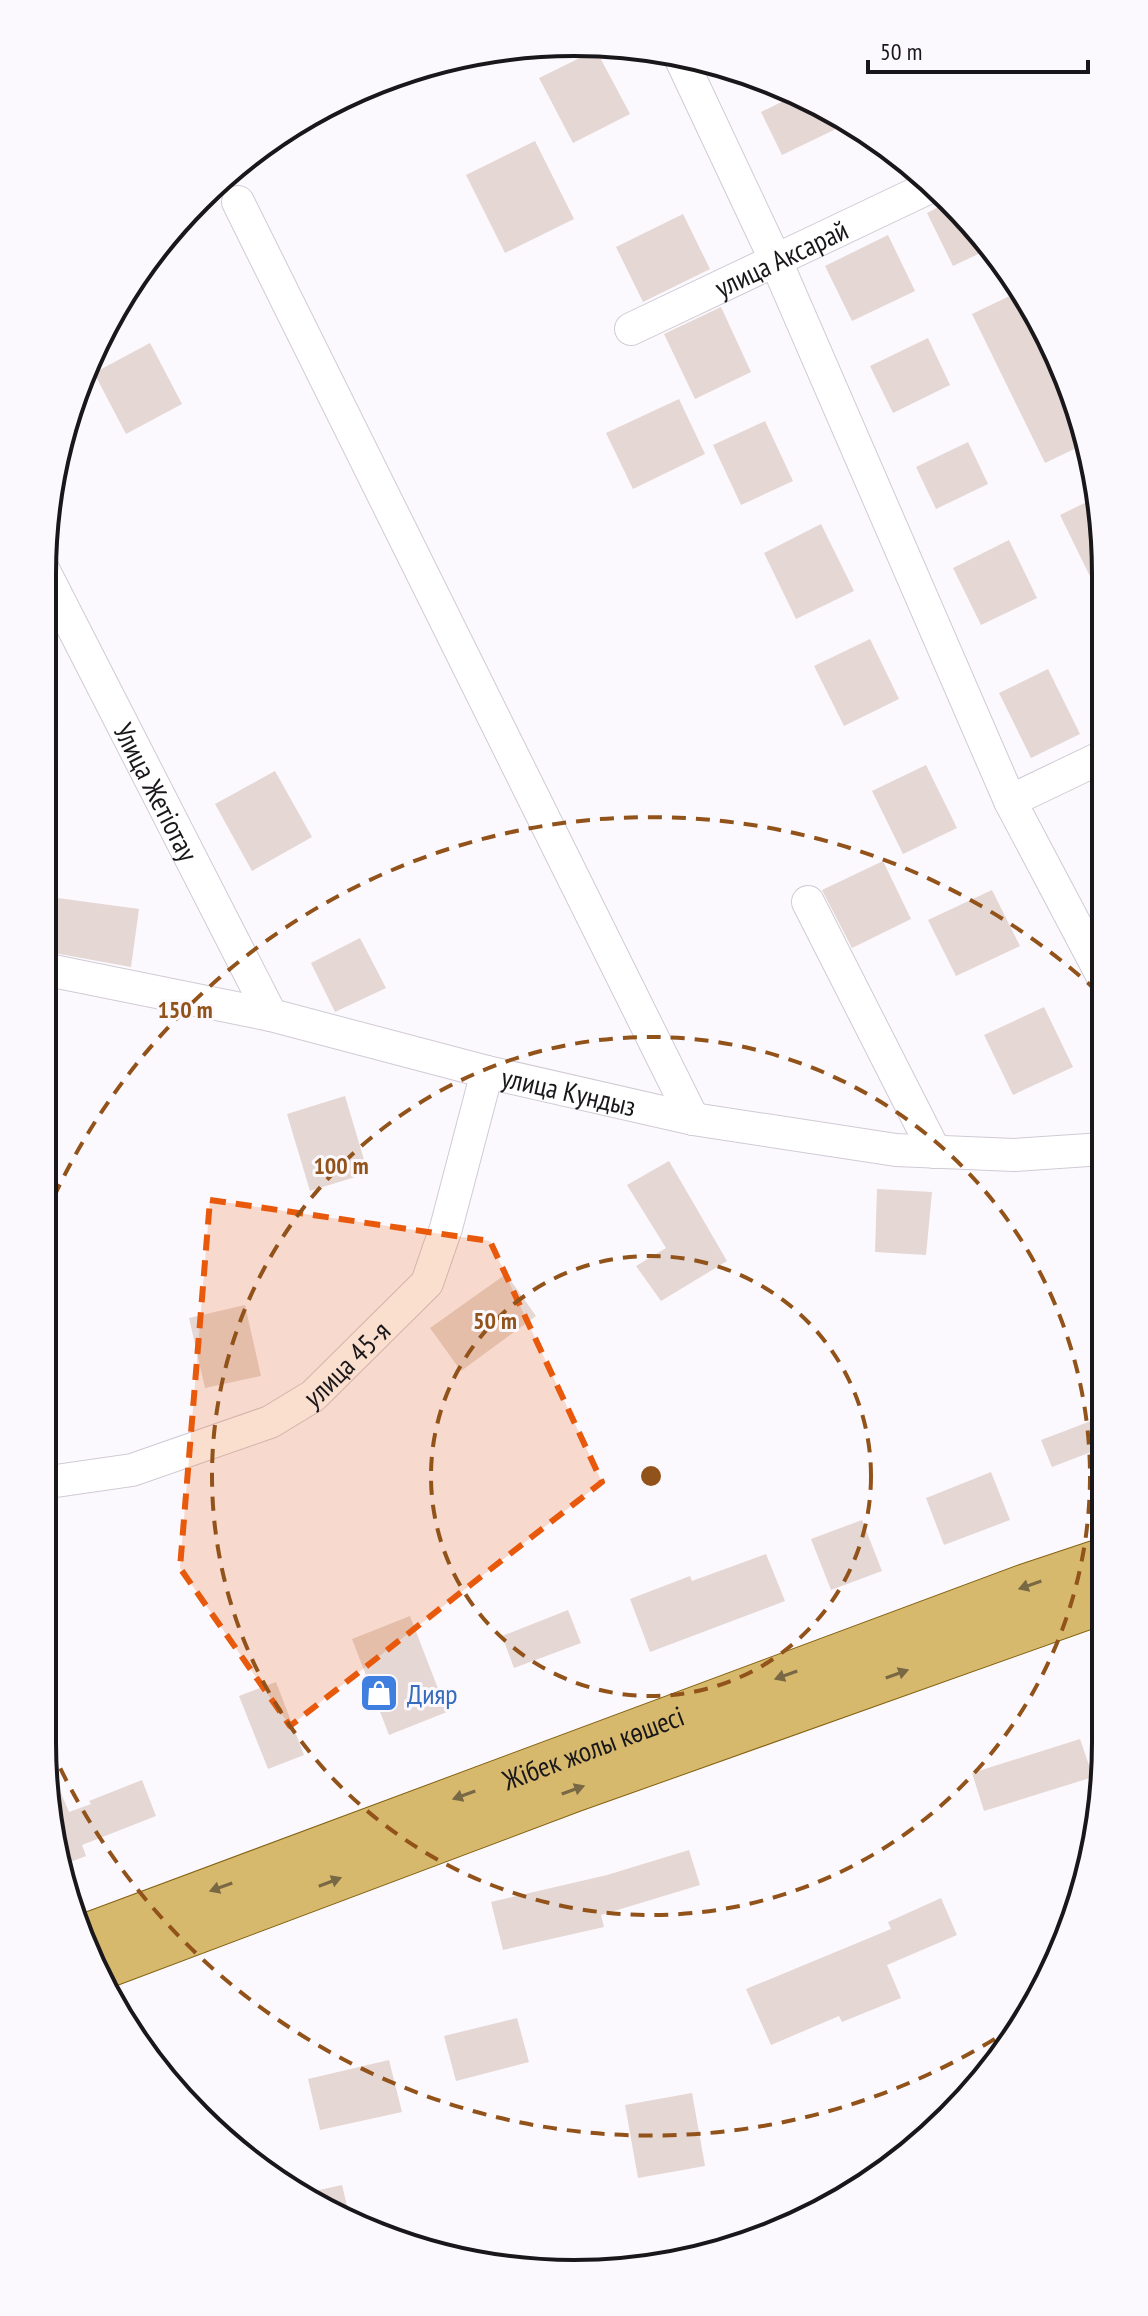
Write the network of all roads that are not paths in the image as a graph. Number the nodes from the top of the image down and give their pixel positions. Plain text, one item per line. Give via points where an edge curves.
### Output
1 (685, 69) edge
2 (922, 191) edge
3 (238, 202) dead end
4 (775, 259) junction
5 (631, 329) dead end
6 (56, 594) edge
7 (1092, 762) edge
8 (1010, 801) junction
9 (808, 902) dead end
10 (1092, 956) edge
11 (56, 972) edge
12 (271, 1015) junction
13 (487, 1072) junction
14 (693, 1119) junction
15 (1092, 1150) edge
16 (935, 1152) junction
17 (56, 1481) edge
18 (1092, 1564) edge
19 (1092, 1605) edge
20 (92, 1933) edge
21 (107, 1966) edge

1 - 4 street
2 - 4 street, улица Аксарай
3 - 14 street
4 - 5 street, улица Аксарай
4 - 8 street
6 - 12 street, Улица Жетіотау
7 - 8 street
8 - 10 street
9 - 16 street
11 - 12 street, улица Кундыз
12 - 13 street, улица Кундыз
13 - 14 street, улица Кундыз
13 - 17 street, улица 45-я via 427,1283 313,1396 270,1422 132,1470
14 - 16 street, улица Кундыз
15 - 16 street, улица Кундыз via 1014,1155
18 -> 20 main road, Жібек жолы көшесі
21 -> 19 main road, Жібек жолы көшесі via 573,1790

